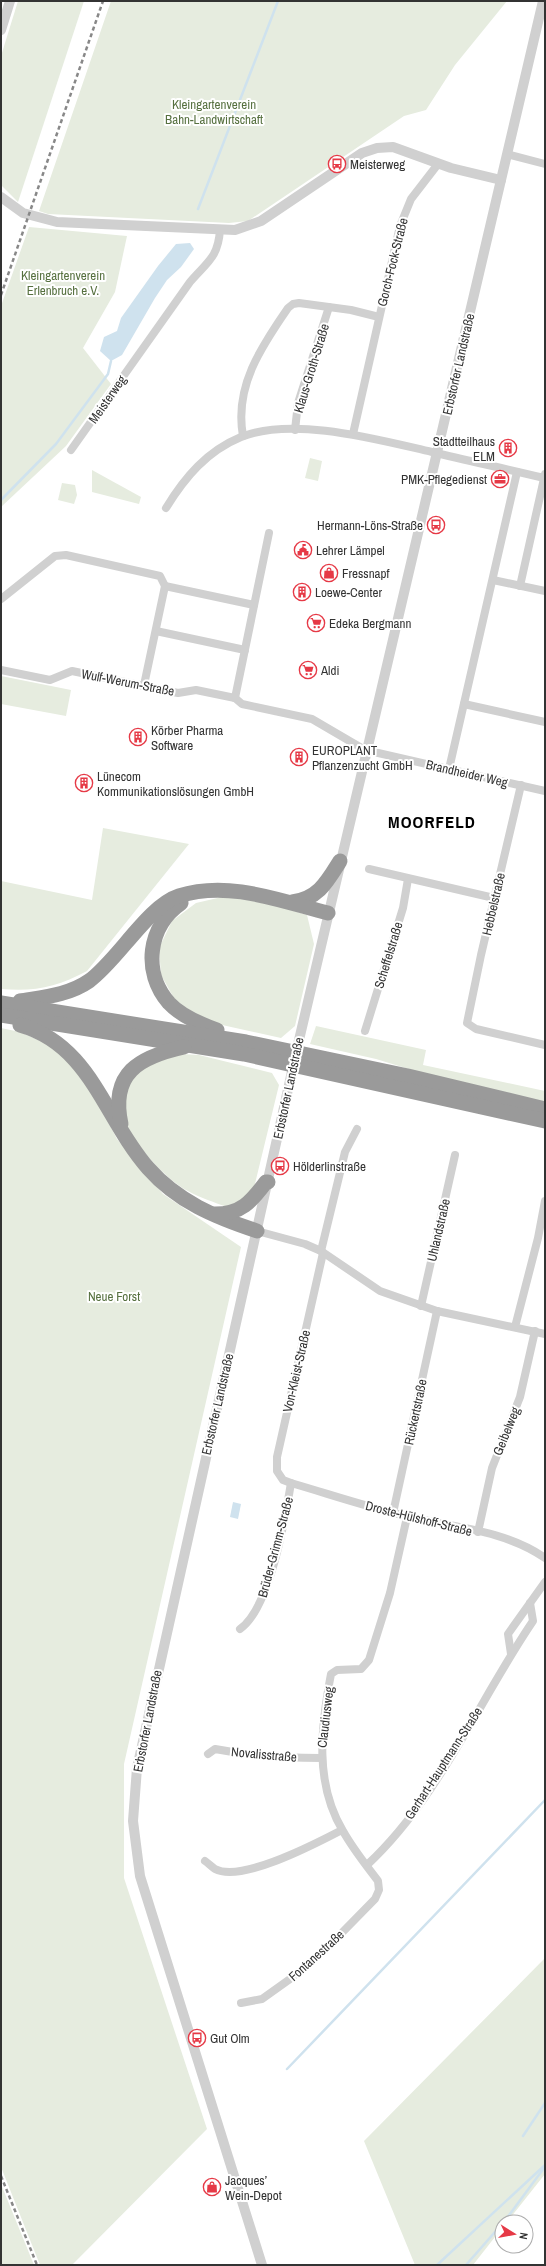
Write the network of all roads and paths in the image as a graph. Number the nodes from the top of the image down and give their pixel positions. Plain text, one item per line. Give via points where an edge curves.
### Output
1 (10, 1) edge
2 (543, 1) edge
3 (1, 30) edge
4 (507, 154) junction
5 (438, 164) junction
6 (545, 164) edge
7 (501, 180) junction
8 (1, 197) edge
9 (220, 230) junction
10 (329, 307) junction
11 (379, 317) junction
12 (295, 430) junction
13 (353, 434) junction
14 (243, 436) junction
15 (71, 450) dead end
16 (437, 453) junction
17 (517, 472) junction
18 (545, 476) edge
19 (166, 508) dead end
20 (269, 533) dead end
21 (493, 580) junction
22 (165, 586) junction
23 (520, 586) junction
24 (545, 591) edge
25 (1, 599) edge
26 (254, 605) junction
27 (156, 631) junction
28 (245, 650) junction
29 (1, 670) edge
30 (144, 685) junction
31 (235, 698) junction
32 (464, 704) junction
33 (545, 722) edge
34 (365, 750) junction
35 (449, 769) junction
36 (521, 785) junction
37 (545, 791) edge
38 (340, 861) junction
39 (368, 869) dead end
40 (408, 879) junction
41 (194, 894) junction
42 (494, 898) junction
43 (287, 902) junction
44 (328, 913) junction
45 (3, 1007) edge
46 (1, 1021) edge
47 (365, 1031) dead end
48 (246, 1042) junction
49 (192, 1045) junction
50 (545, 1045) edge
51 (545, 1109) edge
52 (545, 1122) edge
53 (357, 1129) dead end
54 (123, 1135) junction
55 (455, 1155) dead end
56 (268, 1182) junction
57 (545, 1201) edge
58 (210, 1215) junction
59 (257, 1231) junction
60 (322, 1252) junction
61 (421, 1306) junction
62 (437, 1311) junction
63 (515, 1327) junction
64 (535, 1331) junction
65 (545, 1334) edge
66 (291, 1483) junction
67 (393, 1513) junction
68 (407, 1517) junction
69 (478, 1532) junction
70 (545, 1558) edge
71 (545, 1582) edge
72 (530, 1603) junction
73 (240, 1629) dead end
74 (511, 1654) junction
75 (208, 1754) dead end
76 (321, 1758) junction
77 (342, 1830) junction
78 (205, 1861) dead end
79 (367, 1865) junction
80 (379, 1890) joint
81 (241, 2003) dead end
82 (262, 2265) edge

1 - 3 street
2 - 4 street, Erbstorfer Landstraße
4 - 6 street
4 - 7 street, Erbstorfer Landstraße
5 - 7 street
5 - 9 street via 394,147 385,146 369,150 261,220 235,230
5 - 11 street, Gorch-Fock-Straße via 405,210
7 - 16 street, Erbstorfer Landstraße
8 - 9 street via 23,213 57,222
9 - 15 street, Meisterweg via 219,244 214,257 190,282
10 - 11 street
10 - 12 street, Klaus-Groth-Straße via 298,403
10 - 14 street via 293,304 285,312 247,378 240,409
11 - 13 street, Gorch-Fock-Straße
12 - 13 street, Klaus-Groth-Straße
12 - 14 street, Klaus-Groth-Straße
13 - 16 street, Klaus-Groth-Straße
14 - 19 street, Klaus-Groth-Straße via 213,452 195,468
16 - 17 street
16 - 34 street, Erbstorfer Landstraße
17 - 18 street
17 - 21 street
18 - 23 street
20 - 26 street
21 - 23 street
21 - 32 street
22 - 25 street via 160,576 155,574 66,555 55,556
22 - 26 street
22 - 27 street
23 - 24 street
26 - 28 street
27 - 28 street
27 - 30 street
28 - 31 street
29 - 30 street, Wulf-Werum-Straße via 50,680 72,671
30 - 31 street, Wulf-Werum-Straße via 178,693 196,690
31 - 34 street, Wulf-Werum-Straße via 242,704 318,721
32 - 33 street
32 - 35 street
34 - 35 street, Brandheider Weg
34 - 38 street, Erbstorfer Landstraße
35 - 36 street, Brandheider Weg
36 - 37 street, Brandheider Weg
36 - 42 street, Hebbelstraße
38 - 43 highway via 324,887 316,894 302,901
38 - 44 street, Erbstorfer Landstraße
39 - 40 street
40 - 42 street
40 - 47 street, Scheffelstraße via 403,908
41 - 43 highway via 222,890
41 - 45 highway via 179,896 165,904 89,981 54,996
41 - 48 highway via 178,905 158,929 152,946 154,977 160,991 183,1015 201,1025
42 - 50 street, Hebbelstraße via 467,1023 476,1029
43 - 44 highway
44 - 56 street, Erbstorfer Landstraße
45 - 48 highway
45 - 49 highway
46 - 54 highway via 39,1032 70,1054 92,1080
48 - 51 highway via 408,1076
49 - 52 highway via 252,1056
49 - 54 highway via 154,1055 141,1062 128,1074 120,1090 118,1108
53 - 60 street via 345,1152
54 - 58 highway via 161,1182
55 - 61 street, Uhlandstraße
56 - 58 highway via 243,1208 226,1214
56 - 59 street, Erbstorfer Landstraße
57 - 63 street
58 - 59 highway
59 - 60 street via 305,1244
59 - 82 street, Erbstorfer Landstraße via 142,1736 133,1821 140,1876
60 - 61 street via 380,1291
60 - 66 street, Von-Kleist-Straße via 277,1457 276,1471 283,1480
61 - 62 street
62 - 63 street
62 - 67 street, Rückertstraße
63 - 64 street
64 - 65 street
64 - 69 street, Geibelweg via 520,1397 492,1468
66 - 67 street, Droste-Hülshoff-Straße
66 - 73 street, Brüder-Grimm-Straße via 270,1576 248,1624
67 - 68 street, Droste-Hülshoff-Straße
68 - 69 street, Droste-Hülshoff-Straße
68 - 76 street, Claudiusweg via 390,1593 369,1660 361,1669 337,1670 331,1674 323,1714
69 - 70 street, Droste-Hülshoff-Straße via 521,1544
71 - 72 street
72 - 74 street, Gerhart-Hauptmann-Straße via 533,1621
72 - 74 street via 508,1634
74 - 79 street, Gerhart-Hauptmann-Straße via 433,1784 384,1849
75 - 76 street, Novalisstraße via 215,1749 257,1756
76 - 77 street, Claudiusweg via 329,1799
77 - 78 street via 296,1854 245,1869 216,1869
77 - 79 street, Claudiusweg
79 - 80 street, Claudiusweg via 378,1881
80 - 81 street, Fontanestraße via 375,1899 324,1951 290,1979 262,2000

